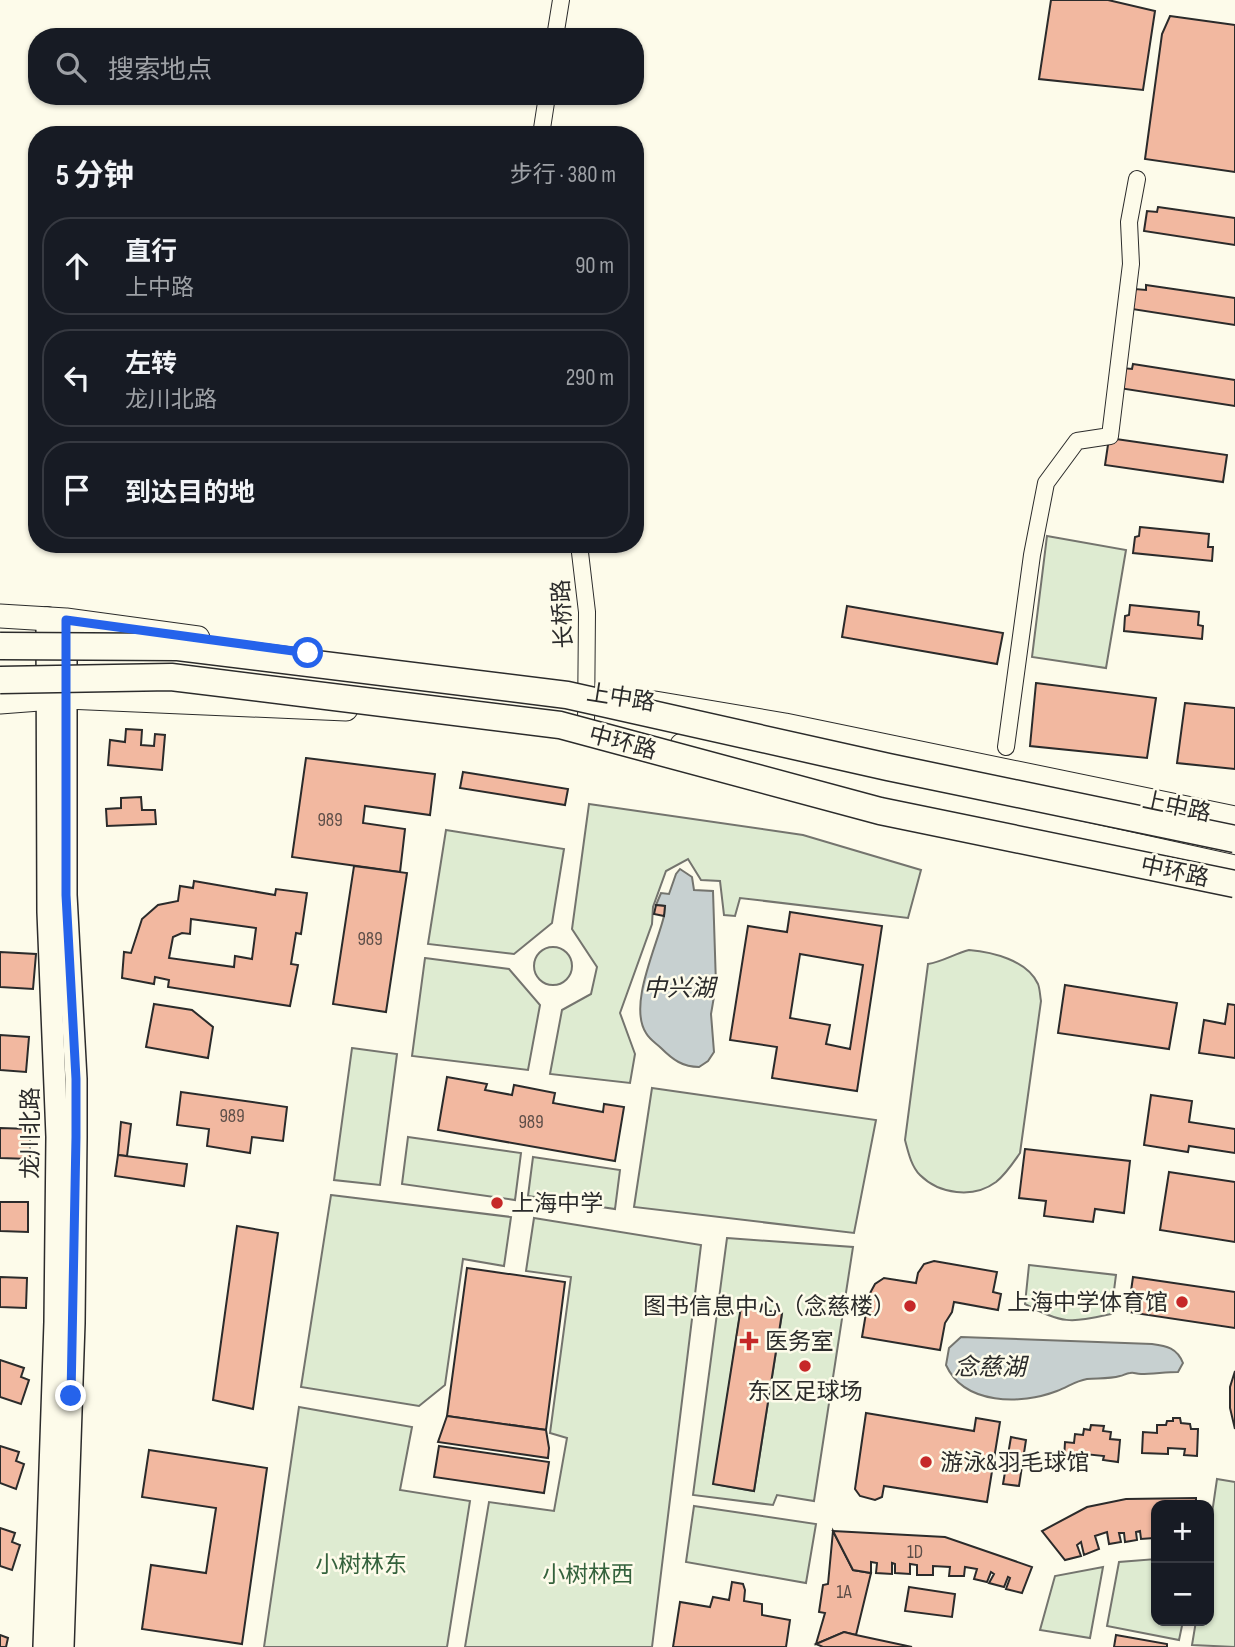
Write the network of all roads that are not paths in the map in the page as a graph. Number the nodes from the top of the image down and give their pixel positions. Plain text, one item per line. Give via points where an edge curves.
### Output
1 (561, 0) edge
2 (556, 28) edge
3 (546, 105) edge
4 (542, 126) edge
5 (1137, 178) dead end
6 (580, 553) edge
7 (0, 616) edge
8 (57, 619) junction
9 (0, 646) edge
10 (0, 680) edge
11 (587, 692) junction
12 (56, 697) junction
13 (0, 702) edge
14 (586, 724) junction
15 (1006, 747) dead end
16 (1235, 818) edge
17 (1235, 838) edge
18 (1235, 867) edge
19 (1235, 884) edge
20 (44, 1647) edge
21 (64, 1647) edge

1 - 2 street
3 - 4 street
5 - 15 street via 1110,436 1077,441 1046,483
6 - 11 street, 长桥路
7 - 8 main road, 上中路
8 - 11 main road, 上中路
8 - 12 street, 龙川北路
9 - 17 highway, 中环路, bridge via 178,647 567,695
10 - 19 highway, 中环路, bridge via 171,677 560,725 880,811
11 - 14 street, 长桥路
11 - 16 main road, 上中路 via 785,725
12 - 13 main road, 上中路
12 - 14 main road, 上中路 via 537,715
12 - 20 street, 龙川北路 via 48,912 57,1137 55,1322
12 - 21 street, 龙川北路 via 76,1079
14 - 18 main road, 上中路

